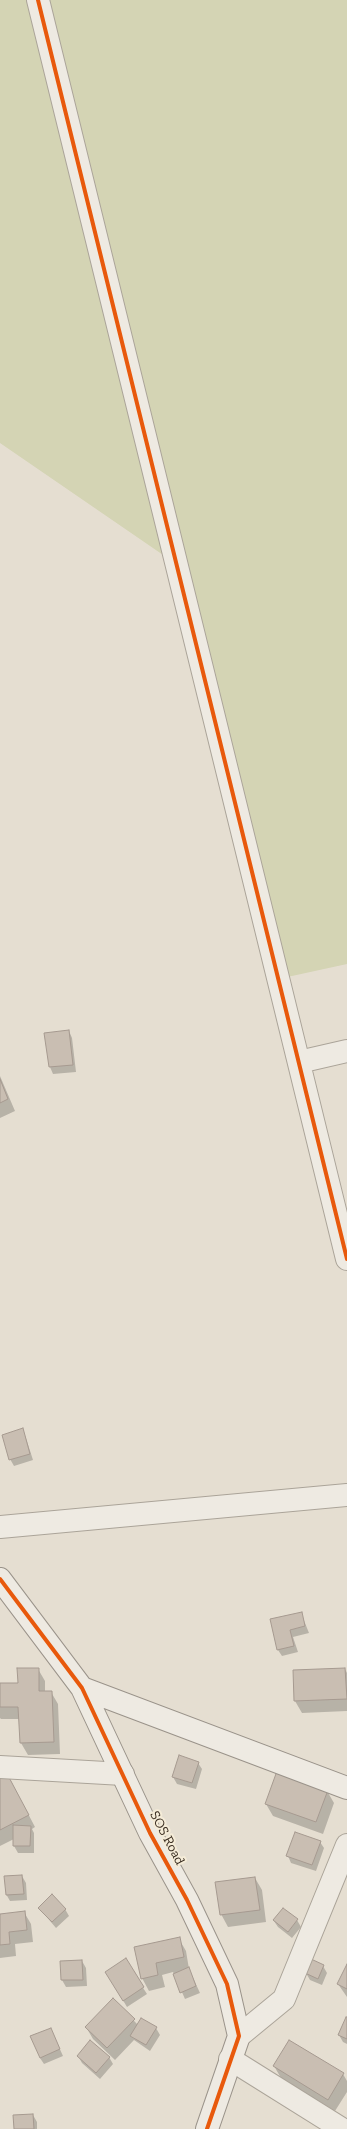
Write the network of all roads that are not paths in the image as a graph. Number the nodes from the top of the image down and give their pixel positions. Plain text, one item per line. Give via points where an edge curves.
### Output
1 (38, 0) edge
2 (347, 1051) edge
3 (299, 1062) junction
4 (347, 1258) edge
5 (347, 1495) edge
6 (0, 1527) edge
7 (0, 1579) edge
8 (82, 1688) junction
9 (0, 1767) edge
10 (123, 1774) junction
11 (347, 1788) edge
12 (347, 1845) edge
13 (238, 2036) junction
14 (230, 2060) junction
15 (207, 2129) edge
16 (342, 2129) edge

1 - 3 street
2 - 3 street
3 - 4 street
5 - 6 street
7 - 8 street, SOS Road
8 - 10 street, SOS Road
8 - 11 street
9 - 10 street
10 - 13 street, SOS Road via 227,1984
12 - 13 street via 284,1999
13 - 14 street
14 - 15 street
14 - 16 street

